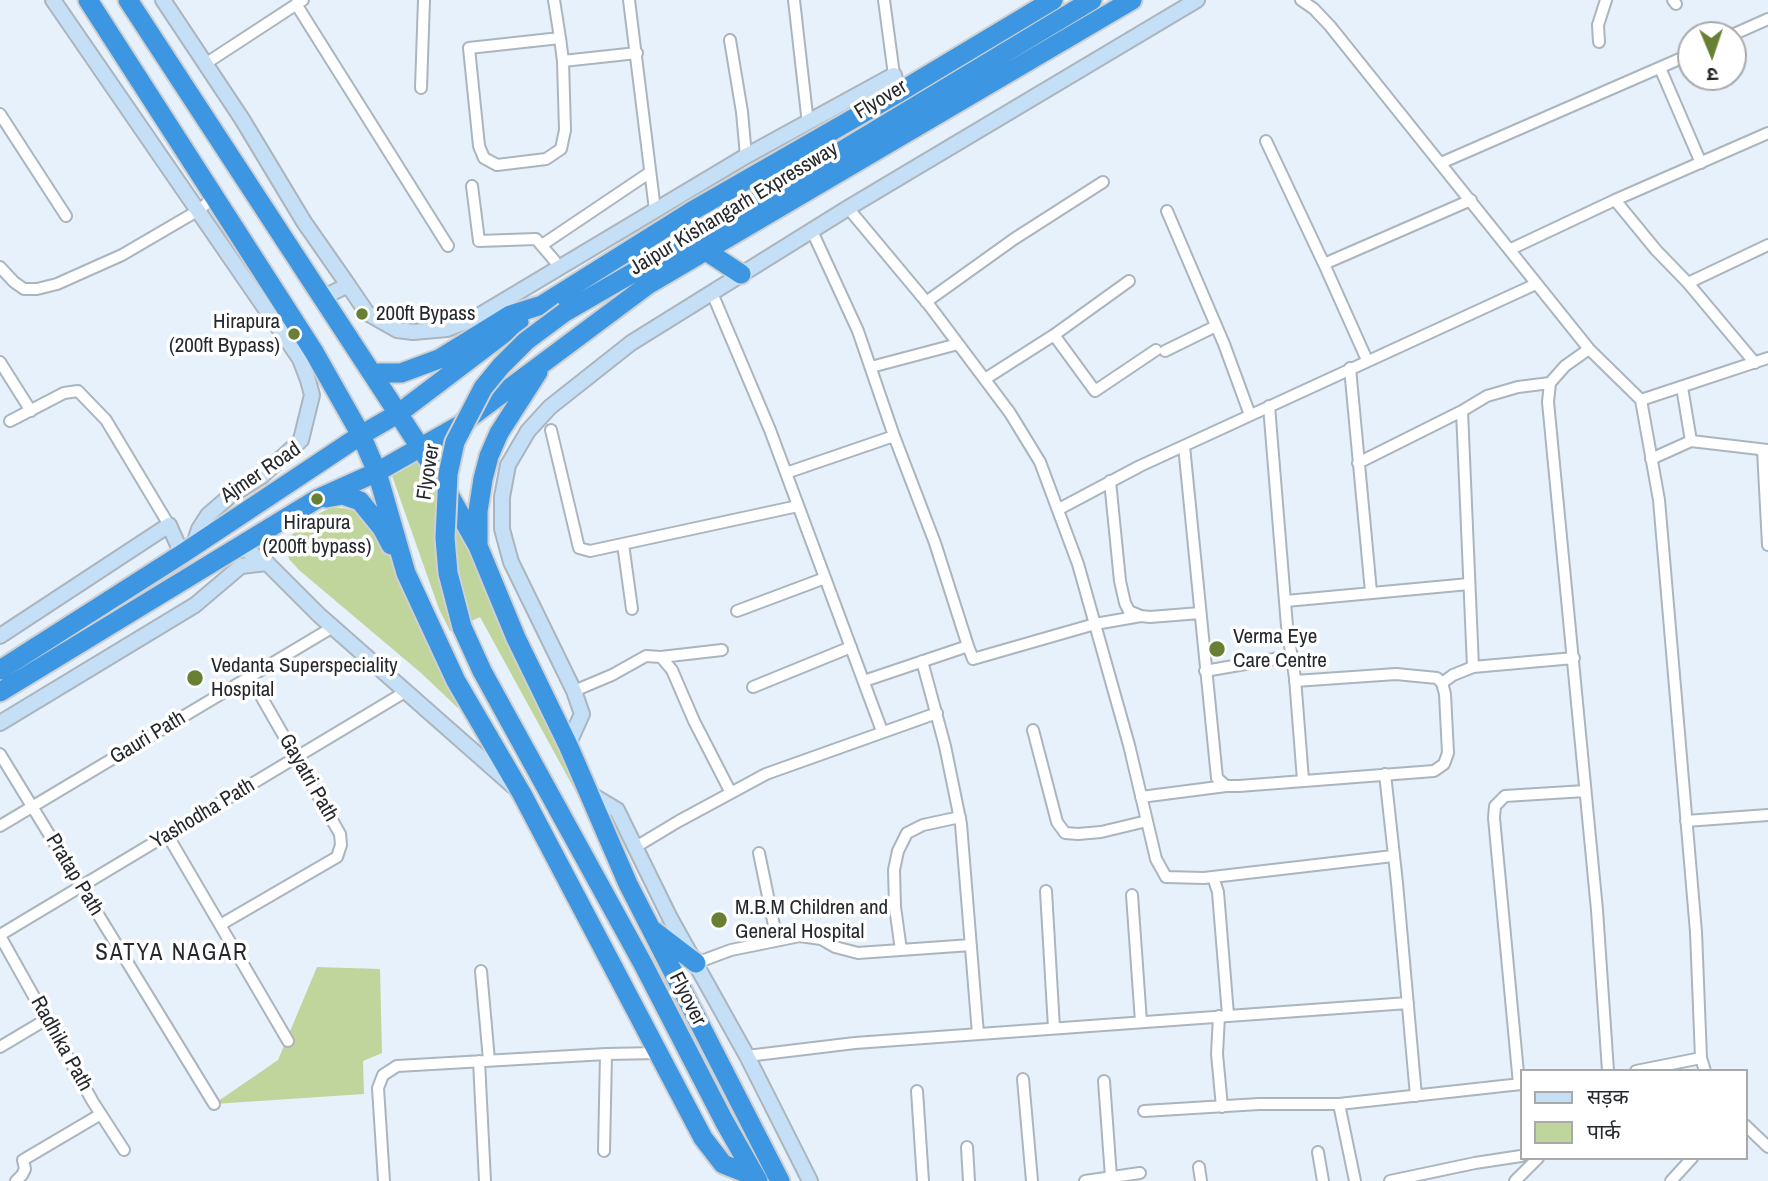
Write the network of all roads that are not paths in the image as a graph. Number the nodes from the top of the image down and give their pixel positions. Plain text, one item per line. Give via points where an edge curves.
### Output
1 (53, 0) edge
2 (88, 0) edge
3 (128, 0) edge
4 (163, 0) edge
5 (424, 0) edge
6 (554, 0) edge
7 (629, 0) edge
8 (794, 0) edge
9 (884, 0) edge
10 (1053, 0) edge
11 (1092, 0) edge
12 (1132, 0) edge
13 (1197, 0) edge
14 (1301, 0) edge
15 (1606, 0) edge
16 (299, 2) edge
17 (1768, 19) edge
18 (1747, 28) edge
19 (560, 38) junction
20 (730, 40) dead end
21 (1600, 42) dead end
22 (637, 53) junction
23 (1677, 60) edge
24 (563, 61) junction
25 (205, 64) junction
26 (1660, 68) junction
27 (896, 84) junction
28 (421, 88) dead end
29 (0, 114) edge
30 (808, 124) junction
31 (1768, 134) edge
32 (1266, 141) dead end
33 (746, 156) junction
34 (1441, 163) junction
35 (1701, 163) junction
36 (649, 173) junction
37 (1103, 182) dead end
38 (472, 186) dead end
39 (1471, 200) junction
40 (1615, 200) junction
41 (206, 204) junction
42 (848, 208) junction
43 (654, 209) junction
44 (1167, 211) dead end
45 (66, 216) dead end
46 (812, 231) junction
47 (542, 245) junction
48 (448, 246) dead end
49 (1768, 246) edge
50 (1511, 249) junction
51 (706, 251) junction
52 (1324, 264) junction
53 (0, 267) edge
54 (560, 267) junction
55 (741, 274) junction
56 (1129, 281) dead end
57 (1536, 284) junction
58 (1688, 284) junction
59 (348, 285) junction
60 (712, 293) junction
61 (323, 298) junction
62 (926, 302) junction
63 (542, 305) junction
64 (1216, 326) junction
65 (1054, 335) junction
66 (958, 344) junction
67 (1589, 349) junction
68 (1768, 358) edge
69 (546, 359) junction
70 (1367, 360) junction
71 (0, 362) edge
72 (1755, 363) junction
73 (871, 367) junction
74 (1350, 368) junction
75 (372, 373) junction
76 (329, 379) junction
77 (985, 379) junction
78 (1550, 383) junction
79 (1682, 387) junction
80 (312, 395) junction
81 (1641, 400) junction
82 (1269, 406) junction
83 (31, 411) junction
84 (1462, 411) junction
85 (399, 414) junction
86 (1250, 415) junction
87 (10, 421) dead end
88 (551, 430) dead end
89 (361, 435) junction
90 (894, 436) junction
91 (1691, 441) junction
92 (1184, 446) junction
93 (421, 448) junction
94 (1765, 450) edge
95 (1651, 459) junction
96 (1358, 463) junction
97 (377, 472) junction
98 (786, 473) junction
99 (1110, 481) junction
100 (317, 499) junction
101 (798, 506) junction
102 (1059, 509) junction
103 (169, 525) junction
104 (623, 544) junction
105 (478, 545) junction
106 (1768, 545) edge
107 (241, 547) junction
108 (188, 550) junction
109 (267, 563) junction
110 (406, 573) junction
111 (825, 578) junction
112 (1469, 584) junction
113 (1371, 592) junction
114 (1286, 601) junction
115 (632, 609) dead end
116 (737, 611) dead end
117 (1200, 613) junction
118 (1141, 616) junction
119 (1095, 624) junction
120 (333, 627) junction
121 (0, 636) edge
122 (968, 646) junction
123 (851, 647) junction
124 (722, 650) dead end
125 (1291, 656) junction
126 (662, 657) junction
127 (1574, 658) junction
128 (922, 662) junction
129 (1473, 667) junction
130 (0, 670) edge
131 (1205, 671) junction
132 (250, 677) junction
133 (864, 681) junction
134 (1295, 681) junction
135 (1442, 683) junction
136 (753, 687) dead end
137 (574, 691) junction
138 (0, 692) edge
139 (405, 692) junction
140 (937, 713) junction
141 (0, 723) edge
142 (1033, 730) dead end
143 (882, 731) junction
144 (568, 745) junction
145 (0, 754) edge
146 (296, 758) junction
147 (1385, 774) junction
148 (1303, 780) junction
149 (1226, 786) junction
150 (1585, 791) junction
151 (587, 792) junction
152 (730, 793) junction
153 (522, 794) junction
154 (1141, 797) junction
155 (32, 807) junction
156 (1768, 815) edge
157 (960, 817) junction
158 (1147, 821) junction
159 (1686, 821) junction
160 (0, 826) edge
161 (168, 836) junction
162 (634, 848) junction
163 (759, 853) dead end
164 (1393, 856) junction
165 (1213, 877) junction
166 (81, 887) junction
167 (1045, 891) dead end
168 (1132, 895) dead end
169 (220, 925) junction
170 (650, 928) junction
171 (0, 936) edge
172 (777, 940) junction
173 (971, 945) junction
174 (901, 950) junction
175 (696, 962) junction
176 (481, 971) dead end
177 (1408, 1003) junction
178 (1224, 1016) junction
179 (47, 1019) junction
180 (1141, 1022) junction
181 (1054, 1028) junction
182 (978, 1034) junction
183 (288, 1041) dead end
184 (0, 1047) edge
185 (659, 1053) junction
186 (606, 1054) junction
187 (747, 1056) junction
188 (1701, 1058) junction
189 (484, 1060) junction
190 (1608, 1069) edge
191 (1646, 1069) edge
192 (1705, 1069) edge
193 (1023, 1079) dead end
194 (1104, 1082) dead end
195 (1520, 1084) edge
196 (918, 1091) dead end
197 (1416, 1096) junction
198 (214, 1104) dead end
199 (1339, 1104) junction
200 (1222, 1107) junction
201 (1144, 1111) dead end
202 (101, 1114) junction
203 (1747, 1127) edge
204 (967, 1147) dead end
205 (1768, 1147) edge
206 (124, 1150) dead end
207 (604, 1151) dead end
208 (1318, 1152) dead end
209 (1520, 1156) edge
210 (1536, 1160) edge
211 (1691, 1160) edge
212 (1199, 1167) dead end
213 (725, 1173) edge
214 (1140, 1173) dead end
215 (1111, 1177) junction
216 (1679, 1178) edge
217 (757, 1179) edge
218 (16, 1181) edge
219 (384, 1181) edge
220 (485, 1181) edge
221 (780, 1181) edge
222 (810, 1181) edge
223 (923, 1181) edge
224 (969, 1181) edge
225 (1032, 1181) edge
226 (1085, 1181) edge
227 (1201, 1181) edge
228 (1323, 1181) edge
229 (1355, 1181) edge
230 (1390, 1181) edge
231 (1516, 1181) edge

1 - 41 street
2 - 41 highway
3 - 61 highway
4 - 25 street
5 - 28 street
6 - 19 street
7 - 22 street
8 - 30 street
9 - 27 street
10 - 27 highway
11 - 217 highway, Flyover, bridge via 565,312 501,366 483,388 455,442 448,474 445,538 448,573 462,627
12 - 51 highway, Jaipur Kishangarh Expressway
13 - 42 street
14 - 34 street via 1330,26
15 - 21 street via 1598,25
16 - 25 street
16 - 48 street
17 - 18 street
19 - 24 street
19 - 24 street via 469,48 484,158 497,165 546,159 561,149 565,130
20 - 33 street
22 - 24 street
22 - 36 street
23 - 26 street
25 - 59 street
26 - 34 street
26 - 35 street
27 - 30 street
27 - 63 highway
29 - 45 street
30 - 33 street
31 - 35 street
32 - 52 street
33 - 43 street
34 - 39 street
35 - 40 street
36 - 43 street
36 - 47 street
37 - 62 street
38 - 47 street via 478,240 536,239
39 - 50 street
39 - 52 street
40 - 50 street
40 - 58 street
41 - 53 street via 122,256 57,284 24,289
41 - 76 highway
41 - 80 street via 300,359
42 - 46 street
42 - 62 street
43 - 54 street
44 - 64 street
46 - 55 street
46 - 73 street
47 - 54 street
49 - 58 street
50 - 57 street
51 - 55 highway
51 - 69 highway, Jaipur Kishangarh Expressway via 649,284
52 - 70 street
54 - 59 street via 475,318 429,331 397,330 381,322 367,313
55 - 60 street
56 - 65 street
57 - 67 street
57 - 70 street
58 - 72 street
59 - 61 street
60 - 98 street
60 - 137 street via 631,343 550,407 528,431 508,465 502,529 511,562
61 - 75 highway
62 - 66 street
63 - 75 highway via 510,315 439,359 401,373
63 - 85 highway, Ajmer Road
64 - 65 street via 1161,350 1095,391
64 - 86 street
65 - 77 street
66 - 73 street
66 - 77 street
67 - 78 street
67 - 81 street
68 - 72 street
69 - 93 highway via 460,425
69 - 105 highway via 489,456 478,511
70 - 74 street
71 - 83 street
72 - 79 street
73 - 90 street
74 - 82 street
74 - 96 street
75 - 85 highway
76 - 80 street
76 - 89 highway
77 - 102 street via 1040,462
78 - 84 street via 1518,387
78 - 127 street via 1548,402
79 - 81 street
79 - 91 street
80 - 108 street via 301,440 262,476 208,515
81 - 95 street
82 - 86 street
82 - 114 street
83 - 87 street
83 - 103 street via 64,393 78,391 106,420
84 - 96 street
84 - 112 street
85 - 89 highway, Ajmer Road
85 - 93 highway
86 - 92 street
88 - 104 street via 579,548 590,551
89 - 97 highway
89 - 108 highway, Ajmer Road
90 - 98 street
90 - 122 street
91 - 94 street
91 - 95 street
92 - 99 street
92 - 117 street
93 - 97 highway
93 - 105 highway
94 - 106 street
95 - 159 street via 1659,500
96 - 113 street
97 - 100 highway
97 - 110 highway
98 - 101 street
99 - 102 street
99 - 118 street via 1125,603 1129,611
100 - 107 highway
100 - 110 highway via 343,495 360,501 382,528
101 - 104 street
101 - 111 street
102 - 119 street
103 - 108 street
103 - 121 street
104 - 115 street
105 - 144 highway via 516,638
107 - 109 street
107 - 138 highway
108 - 130 highway, Ajmer Road
109 - 120 street
109 - 141 street via 241,566 195,606
110 - 153 highway via 456,681
111 - 116 street
111 - 123 street
112 - 113 street
112 - 129 street
113 - 114 street
114 - 125 street
117 - 118 street
117 - 131 street
118 - 119 street
119 - 122 street via 972,659
119 - 154 street
120 - 132 street, Gauri Path
120 - 139 street
122 - 128 street
123 - 133 street
123 - 136 street
124 - 126 street
125 - 131 street
125 - 134 street
126 - 137 street via 646,656
126 - 152 street
127 - 129 street
127 - 150 street
128 - 133 street
128 - 140 street
129 - 135 street
131 - 149 street via 1217,778
132 - 146 street, Gayatri Path
132 - 155 street, Gauri Path
133 - 143 street
134 - 135 street via 1395,674 1437,678
134 - 148 street
135 - 147 street via 1448,753 1444,764 1434,771
137 - 144 street via 582,714
139 - 146 street, Yashodha Path
139 - 153 street
140 - 143 street
140 - 157 street
142 - 158 street via 1057,822 1065,833 1101,832
143 - 152 street via 766,774
144 - 151 highway
145 - 155 street, Pratap Path
146 - 161 street, Yashodha Path
146 - 169 street, Gayatri Path via 340,834 337,857
147 - 148 street
147 - 164 street
148 - 149 street
149 - 154 street
150 - 190 street
150 - 195 street via 1505,796 1495,806
151 - 162 street via 617,810
151 - 170 highway
152 - 162 street
153 - 185 highway
154 - 158 street
155 - 160 street, Gauri Path
155 - 166 street, Pratap Path
156 - 159 street
157 - 173 street
157 - 174 street via 907,833 898,851 895,907
158 - 165 street via 1156,859 1166,877
159 - 188 street
161 - 166 street, Yashodha Path
161 - 169 street
162 - 175 street
163 - 172 street
164 - 165 street
164 - 177 street
165 - 178 street via 1218,891
166 - 171 street, Yashodha Path
166 - 198 street, Pratap Path
167 - 181 street
168 - 180 street
169 - 183 street
170 - 175 highway
170 - 221 highway
171 - 179 street, Radhika Path
172 - 174 street via 821,939 858,953
172 - 175 street
173 - 174 street
173 - 182 street
175 - 187 street
176 - 189 street
177 - 178 street
177 - 197 street
178 - 180 street
178 - 200 street via 1217,1054
179 - 184 street
179 - 202 street, Radhika Path
180 - 181 street
181 - 182 street
182 - 187 street
185 - 186 street
185 - 213 highway
186 - 189 street
186 - 207 street
187 - 222 street
188 - 191 street
188 - 192 street
189 - 219 street via 397,1066 383,1075 378,1088
189 - 220 street
193 - 225 street
194 - 215 street
195 - 197 street
196 - 223 street
197 - 199 street
199 - 200 street
199 - 229 street
200 - 201 street
202 - 206 street, Radhika Path
202 - 218 street via 23,1160 23,1175
203 - 205 street
204 - 224 street
208 - 228 street
209 - 230 street
210 - 231 street
211 - 216 street
212 - 227 street
213 - 217 highway
214 - 215 street
215 - 226 street

